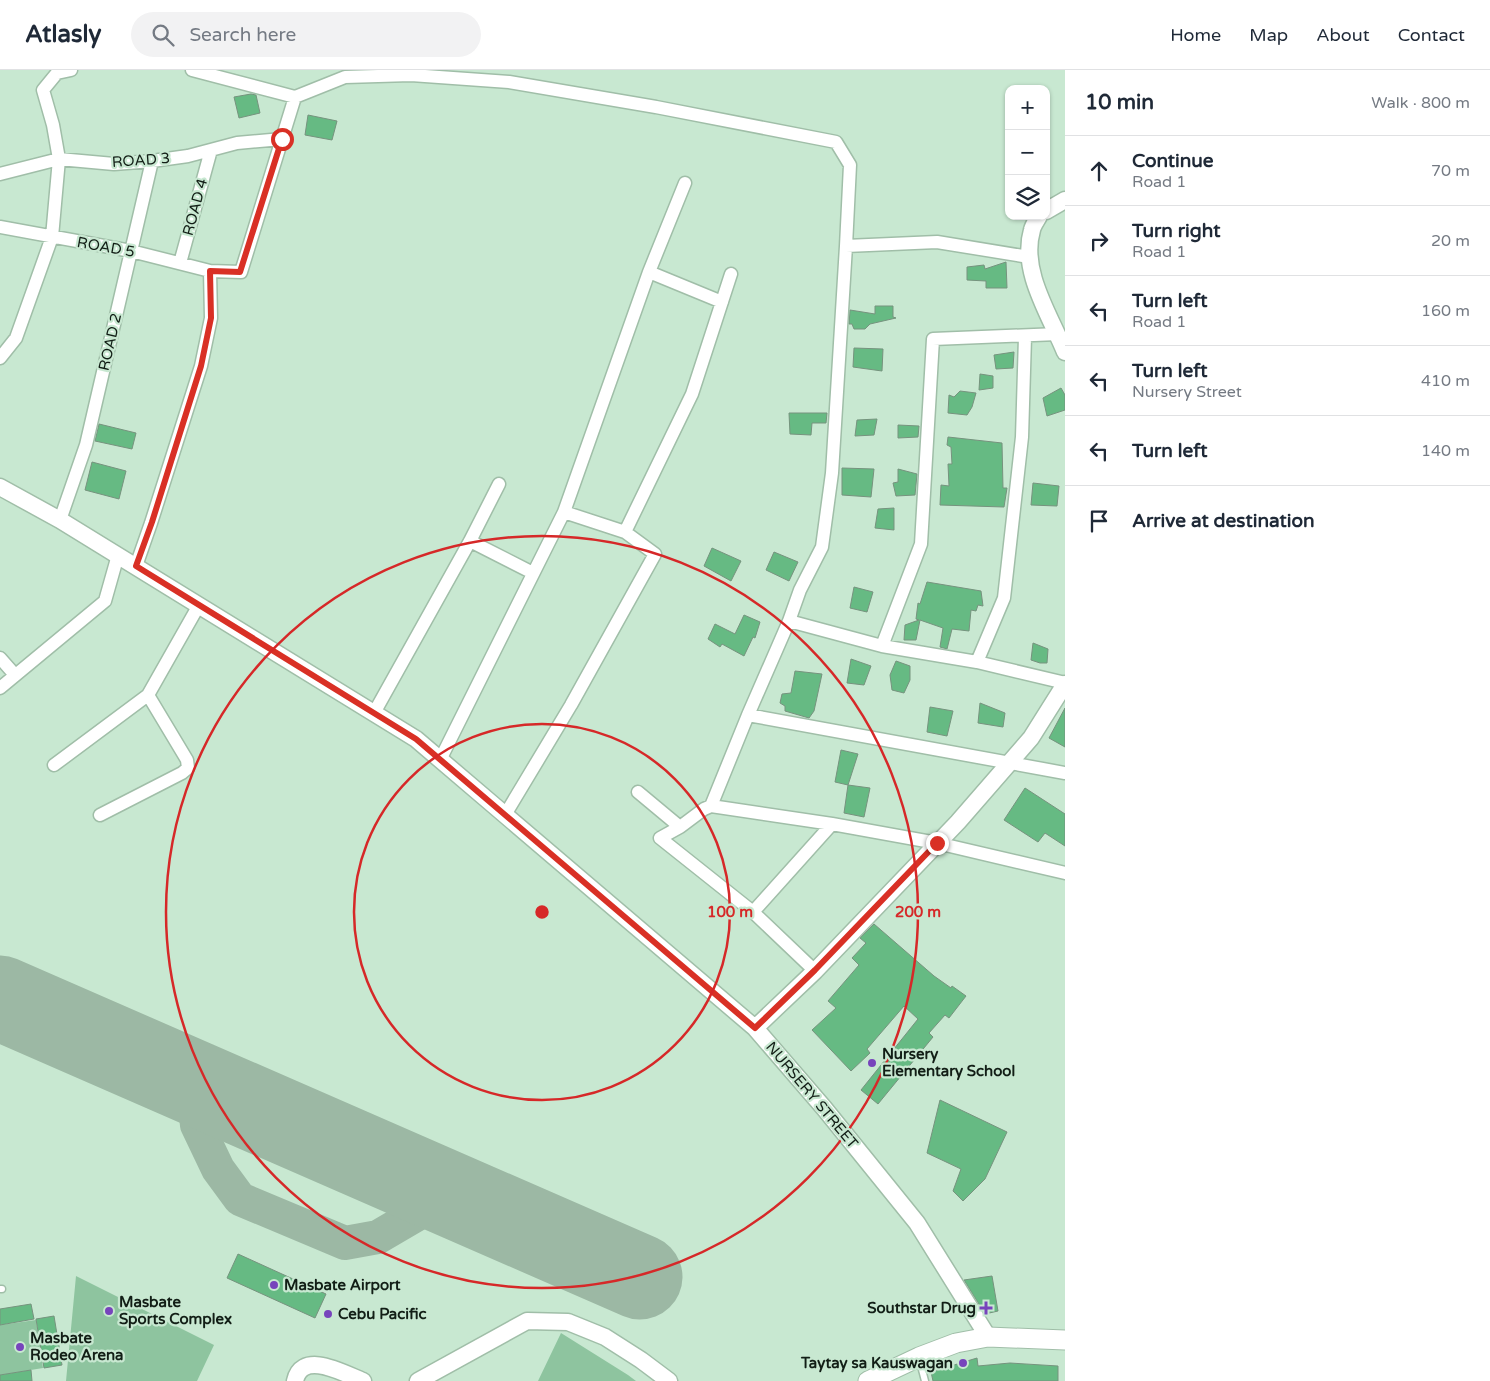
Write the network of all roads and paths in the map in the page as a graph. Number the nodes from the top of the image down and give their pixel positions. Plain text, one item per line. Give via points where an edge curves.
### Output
1 (71, 70) edge
2 (192, 70) edge
3 (295, 97) junction
4 (282, 139) junction
5 (211, 150) junction
6 (59, 159) junction
7 (152, 161) junction
8 (0, 174) edge
9 (685, 183) dead end
10 (1065, 200) edge
11 (1050, 209) edge
12 (1037, 220) edge
13 (0, 227) edge
14 (52, 237) junction
15 (846, 246) junction
16 (131, 251) junction
17 (1029, 257) junction
18 (180, 263) junction
19 (210, 271) junction
20 (649, 272) junction
21 (731, 274) dead end
22 (722, 302) junction
23 (1058, 334) junction
24 (1025, 337) junction
25 (1065, 352) edge
26 (0, 358) edge
27 (499, 484) dead end
28 (0, 487) edge
29 (564, 512) junction
30 (60, 520) junction
31 (625, 532) junction
32 (470, 540) junction
33 (118, 555) junction
34 (136, 566) junction
35 (533, 573) junction
36 (199, 605) junction
37 (789, 620) junction
38 (882, 646) junction
39 (0, 658) edge
40 (977, 662) junction
41 (15, 676) junction
42 (1065, 683) edge
43 (0, 688) edge
44 (148, 695) junction
45 (374, 713) junction
46 (748, 715) junction
47 (440, 760) junction
48 (1010, 762) junction
49 (54, 765) dead end
50 (1065, 773) edge
51 (638, 792) dead end
52 (711, 806) junction
53 (100, 815) dead end
54 (505, 815) junction
55 (832, 824) junction
56 (680, 827) junction
57 (937, 843) junction
58 (1065, 873) edge
59 (753, 912) junction
60 (815, 970) junction
61 (755, 1028) junction
62 (988, 1337) junction
63 (1065, 1340) edge
64 (919, 1358) junction
65 (424, 1380) edge
66 (295, 1381) edge
67 (363, 1381) edge
68 (669, 1381) edge
69 (868, 1381) edge
70 (925, 1381) edge

1 - 6 street via 57,73 43,90
2 - 3 street
3 - 4 street
3 - 15 street via 344,77 412,75 509,82 836,142 850,165
4 - 5 street, ROAD 3 via 238,143
4 - 19 street, ROAD 5 via 240,272
5 - 7 street, ROAD 3
5 - 18 street, ROAD 4
6 - 7 street, ROAD 3 via 114,164
6 - 8 street, ROAD 3
6 - 14 street
7 - 16 street, ROAD 2
9 - 20 street
10 - 11 main road
12 - 17 main road via 1032,229
13 - 14 street, ROAD 5
14 - 16 street, ROAD 5
14 - 26 street via 16,338
15 - 17 street via 937,242
15 - 37 street via 832,473 822,547
16 - 18 street, ROAD 5
16 - 30 street, ROAD 2 via 86,445
17 - 23 main road via 1038,290
18 - 19 street, ROAD 5
19 - 34 street via 211,318 201,366
20 - 22 street
20 - 29 street
21 - 22 street
22 - 31 street via 692,394
23 - 24 street
23 - 25 main road
24 - 38 street via 933,339 921,544
24 - 40 street via 1022,437 1004,598
27 - 32 street
28 - 30 main road, NURSERY STREET
29 - 31 street
29 - 35 street
30 - 33 main road, NURSERY STREET
31 - 54 street via 654,554 571,705
32 - 35 street
32 - 45 street
33 - 34 main road, NURSERY STREET
33 - 41 street via 105,601
34 - 36 main road, NURSERY STREET
35 - 47 street
36 - 44 street
36 - 45 main road, NURSERY STREET
37 - 38 street
37 - 46 street
38 - 40 street
39 - 41 street
40 - 42 street
41 - 43 street
42 - 48 main road via 1031,738
44 - 49 street
44 - 53 street via 187,760 188,768
45 - 47 main road, NURSERY STREET via 416,739
46 - 48 street
46 - 52 street
47 - 54 main road, NURSERY STREET
48 - 50 street
48 - 57 main road
51 - 56 street
52 - 55 street
52 - 56 street
54 - 61 main road, NURSERY STREET
55 - 57 street
55 - 59 street
56 - 59 street via 660,838
57 - 58 street
57 - 60 main road
59 - 60 street
60 - 61 main road
61 - 62 main road, NURSERY STREET via 916,1223
62 - 63 main road
62 - 64 main road via 956,1343
64 - 69 main road
64 - 70 lane
65 - 68 main road via 527,1321 568,1322 605,1338
66 - 67 main road via 296,1374 306,1366 320,1365

